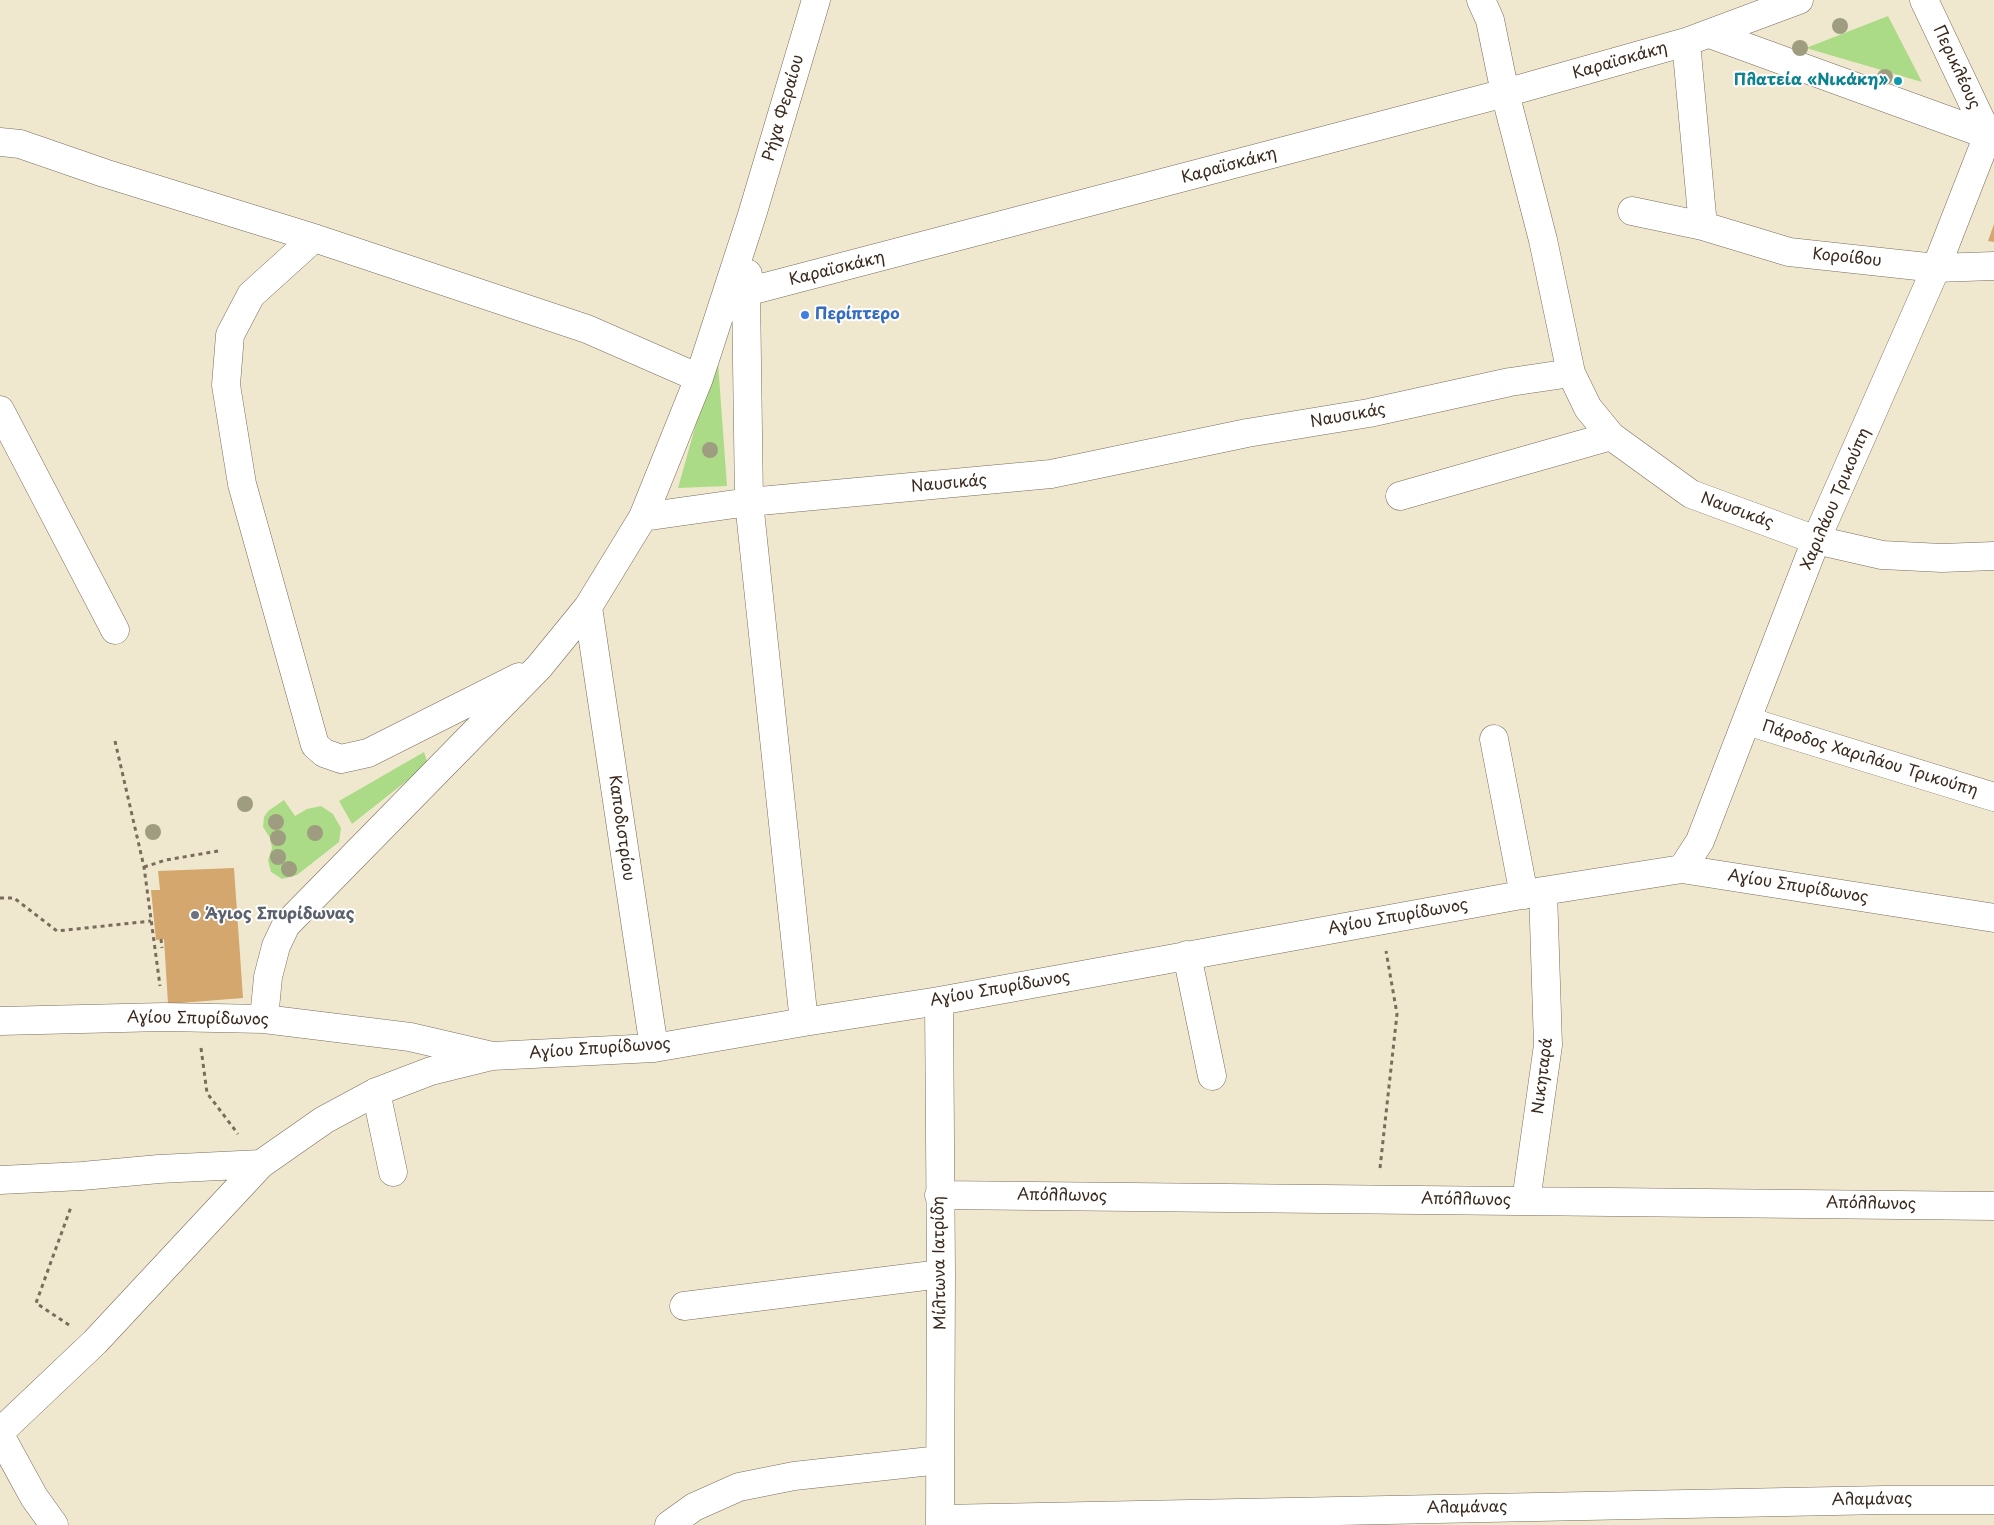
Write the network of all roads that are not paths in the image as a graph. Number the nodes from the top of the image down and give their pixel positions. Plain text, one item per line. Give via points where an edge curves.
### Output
1 (816, 0) edge
2 (1481, 0) edge
3 (1799, 0) edge
4 (1924, 0) edge
5 (1698, 38) junction
6 (1505, 93) junction
7 (1991, 132) edge
8 (0, 142) edge
9 (1632, 211) dead end
10 (752, 215) junction
11 (1704, 226) junction
12 (314, 238) junction
13 (1994, 266) edge
14 (1936, 268) junction
15 (746, 292) junction
16 (1571, 373) junction
17 (699, 378) junction
18 (0, 410) edge
19 (1611, 436) junction
20 (1400, 496) dead end
21 (748, 502) junction
22 (643, 517) junction
23 (1816, 540) junction
24 (1994, 556) edge
25 (588, 607) junction
26 (115, 630) dead end
27 (539, 667) junction
28 (1747, 721) junction
29 (1494, 739) dead end
30 (1994, 797) edge
31 (1682, 870) junction
32 (1533, 893) junction
33 (1994, 918) edge
34 (1187, 955) junction
35 (939, 1001) junction
36 (264, 1019) junction
37 (0, 1020) edge
38 (804, 1022) junction
39 (654, 1048) junction
40 (492, 1056) junction
41 (1212, 1076) dead end
42 (376, 1092) junction
43 (261, 1164) junction
44 (393, 1172) dead end
45 (0, 1180) edge
46 (939, 1195) junction
47 (1526, 1200) junction
48 (1994, 1206) edge
49 (941, 1274) junction
50 (684, 1306) dead end
51 (0, 1434) edge
52 (940, 1460) junction
53 (1994, 1500) edge
54 (940, 1522) edge
55 (54, 1525) edge
56 (669, 1525) edge

1 - 10 street, Ρήγα Φεραίου
2 - 6 street via 1490,20
3 - 5 street, Καραϊσκάκη
4 - 7 street, Περικλέους
5 - 6 street, Καραϊσκάκη
5 - 7 street
5 - 11 street
6 - 15 street, Καραϊσκάκη
6 - 16 street via 1543,240
7 - 14 street, Χαριλάου Τρικούπη
8 - 12 street via 20,144
9 - 11 street, Κοροίβου
10 - 15 street
10 - 17 street
11 - 14 street, Κοροίβου via 1789,252
12 - 17 street via 587,329
12 - 27 street via 251,295 230,335 226,385 242,484 315,745 324,753 341,759 368,754
13 - 14 street, Κοροίβου
14 - 23 street, Χαριλάου Τρικούπη
15 - 21 street
16 - 19 street, Ναυσικάς via 1588,408
16 - 21 street, Ναυσικάς via 1510,382 1369,413 1247,433 1051,474
17 - 22 street
18 - 26 street
19 - 20 street
19 - 23 street, Ναυσικάς via 1691,494
21 - 22 street, Ναυσικάς
21 - 38 street
22 - 25 street
23 - 24 street, Ναυσικάς via 1882,555
23 - 28 street, Χαριλάου Τρικούπη
25 - 27 street
25 - 39 street, Καποδιστρίου
27 - 36 street via 286,925 276,946 268,977
28 - 30 street, Πάροδος Χαριλάου Τρικούπη
28 - 31 street, Χαριλάου Τρικούπη via 1700,841
29 - 32 street, Νικηταρά
31 - 32 street, Αγίου Σπυρίδωνος
31 - 33 street, Αγίου Σπυρίδωνος
32 - 34 street, Αγίου Σπυρίδωνος
32 - 47 street, Νικηταρά via 1548,1045
34 - 35 street, Αγίου Σπυρίδωνος
34 - 41 street
35 - 38 street, Αγίου Σπυρίδωνος
35 - 46 street, Μίλτωνα Ιατρίδη
36 - 37 street, Αγίου Σπυρίδωνος
36 - 40 street, Αγίου Σπυρίδωνος via 410,1037
38 - 39 street, Αγίου Σπυρίδωνος
39 - 40 street, Αγίου Σπυρίδωνος
40 - 42 street via 431,1071
42 - 43 street via 324,1120
42 - 44 street
43 - 45 street
43 - 51 street via 95,1342
46 - 47 street, Απόλλωνος
46 - 49 street, Μίλτωνα Ιατρίδη
47 - 48 street, Απόλλωνος
49 - 50 street
49 - 52 street, Μίλτωνα Ιατρίδη
51 - 55 street via 34,1497
52 - 54 street, Μίλτωνα Ιατρίδη
52 - 56 street via 794,1476 739,1487 694,1507
53 - 54 street, Αλαμάνας

